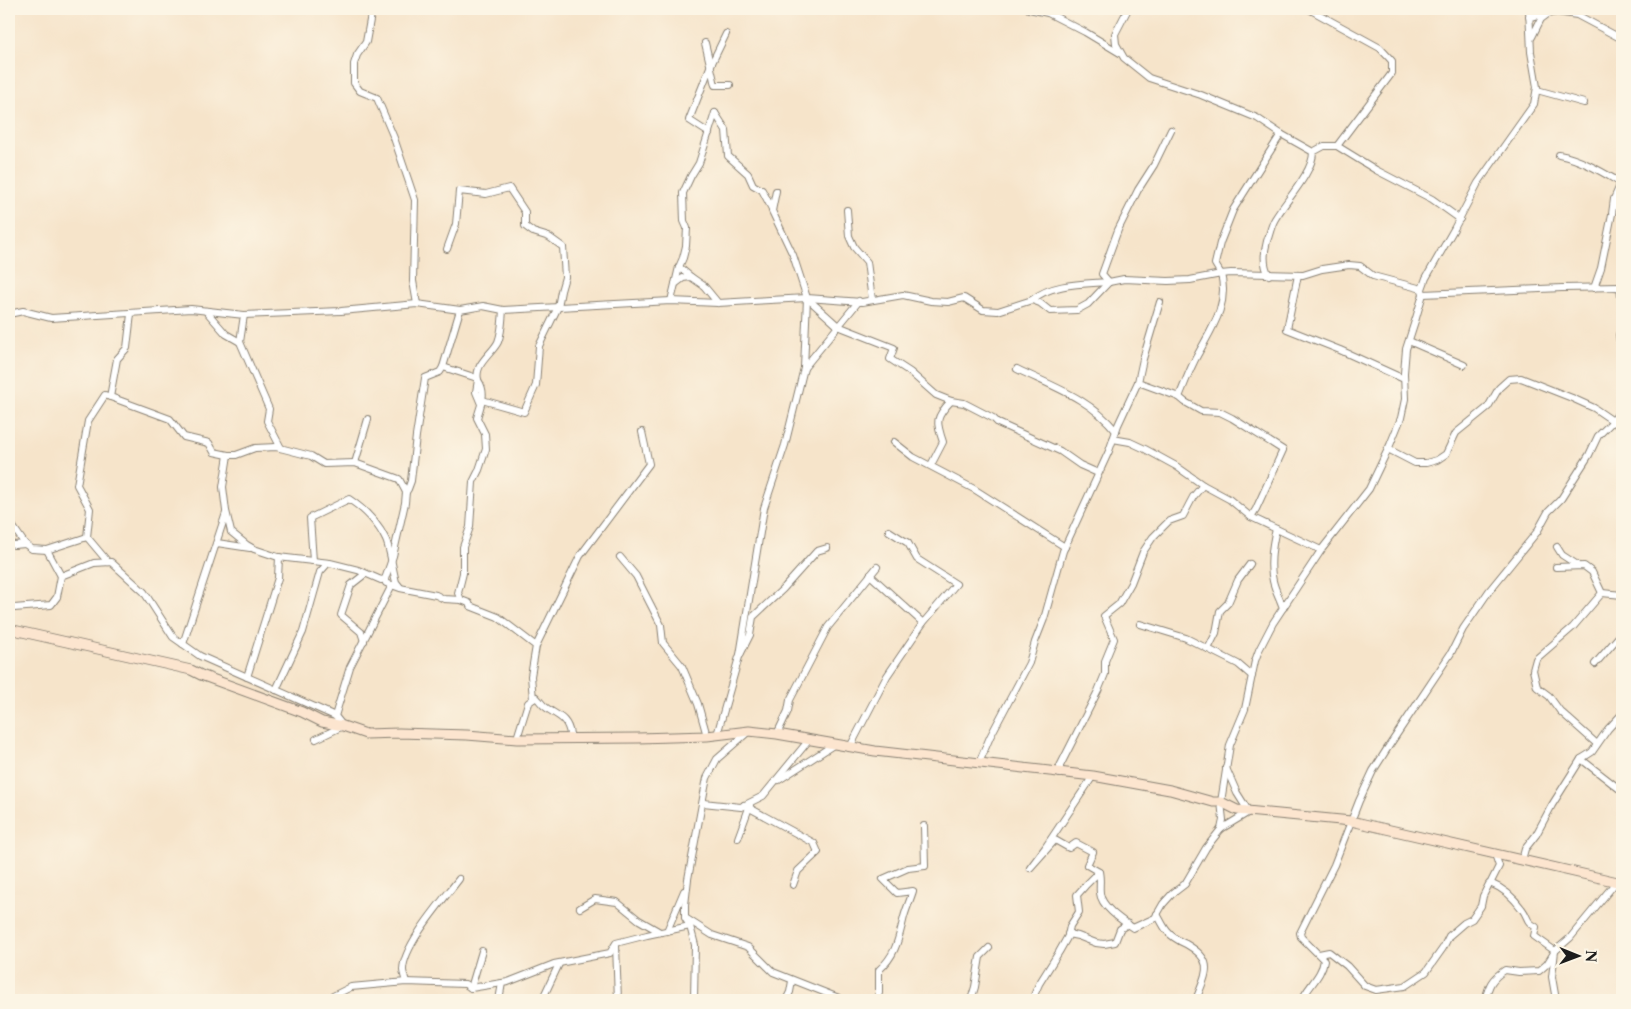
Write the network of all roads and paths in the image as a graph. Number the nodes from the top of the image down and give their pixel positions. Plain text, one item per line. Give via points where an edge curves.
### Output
1 (372, 9) edge
2 (1028, 9) edge
3 (1128, 9) edge
4 (1309, 9) edge
5 (1529, 9) edge
6 (1048, 11) edge
7 (1550, 12) junction
8 (1529, 17) junction
9 (726, 34) dead end
10 (1531, 39) junction
11 (1622, 39) edge
12 (705, 43) dead end
13 (1122, 55) junction
14 (710, 67) junction
15 (730, 85) dead end
16 (1537, 90) junction
17 (1584, 103) dead end
18 (1171, 130) dead end
19 (709, 133) junction
20 (1281, 134) junction
21 (1337, 146) junction
22 (1313, 152) junction
23 (1559, 155) dead end
24 (1622, 181) edge
25 (776, 192) dead end
26 (772, 209) junction
27 (847, 210) dead end
28 (1460, 219) junction
29 (447, 249) dead end
30 (679, 267) junction
31 (1221, 274) junction
32 (1269, 275) junction
33 (1298, 275) junction
34 (691, 277) junction
35 (1109, 282) junction
36 (675, 284) junction
37 (1621, 287) edge
38 (1594, 288) junction
39 (1422, 292) junction
40 (807, 298) junction
41 (872, 300) junction
42 (1032, 300) junction
43 (671, 301) junction
44 (859, 301) junction
45 (1160, 302) dead end
46 (718, 303) junction
47 (416, 304) junction
48 (558, 307) junction
49 (1622, 307) edge
50 (460, 310) junction
51 (503, 310) junction
52 (206, 311) junction
53 (9, 314) edge
54 (131, 314) junction
55 (244, 315) junction
56 (838, 326) junction
57 (1622, 327) edge
58 (1409, 341) junction
59 (240, 342) junction
60 (1622, 356) edge
61 (1464, 365) dead end
62 (443, 368) junction
63 (804, 368) junction
64 (1017, 369) dead end
65 (478, 379) junction
66 (1404, 379) junction
67 (1138, 382) junction
68 (110, 397) junction
69 (1179, 397) junction
70 (482, 402) junction
71 (951, 402) junction
72 (1622, 404) edge
73 (1621, 410) edge
74 (368, 419) dead end
75 (1613, 421) junction
76 (1622, 429) edge
77 (1116, 431) junction
78 (642, 432) dead end
79 (1113, 439) junction
80 (894, 442) dead end
81 (281, 448) junction
82 (1388, 449) junction
83 (228, 455) junction
84 (355, 464) junction
85 (931, 465) junction
86 (1098, 473) junction
87 (1202, 485) junction
88 (406, 492) junction
89 (226, 512) junction
90 (1251, 516) junction
91 (9, 521) edge
92 (1276, 529) junction
93 (889, 531) dead end
94 (88, 537) junction
95 (217, 542) junction
96 (9, 543) edge
97 (25, 544) junction
98 (1065, 547) junction
99 (1557, 547) dead end
100 (827, 548) dead end
101 (254, 549) junction
102 (47, 550) junction
103 (1321, 550) junction
104 (620, 557) dead end
105 (279, 558) junction
106 (313, 561) junction
107 (108, 562) junction
108 (391, 562) junction
109 (328, 563) junction
110 (1250, 564) dead end
111 (1577, 565) junction
112 (877, 567) dead end
113 (1556, 567) dead end
114 (366, 574) junction
115 (870, 575) junction
116 (61, 576) junction
117 (384, 579) junction
118 (392, 585) junction
119 (400, 588) junction
120 (1602, 593) junction
121 (1622, 595) edge
122 (461, 600) junction
123 (9, 606) edge
124 (1283, 608) junction
125 (923, 623) junction
126 (1140, 624) dead end
127 (9, 629) edge
128 (1622, 633) edge
129 (364, 640) junction
130 (183, 644) junction
131 (536, 646) junction
132 (1208, 649) junction
133 (740, 655) junction
134 (1594, 664) dead end
135 (1252, 676) junction
136 (247, 677) junction
137 (276, 690) junction
138 (533, 699) junction
139 (1622, 714) edge
140 (335, 716) junction
141 (343, 726) junction
142 (749, 731) junction
143 (570, 734) dead end
144 (777, 734) junction
145 (518, 735) dead end
146 (717, 735) junction
147 (707, 736) junction
148 (316, 739) dead end
149 (809, 740) junction
150 (835, 744) junction
151 (1597, 744) junction
152 (850, 747) junction
153 (1581, 759) junction
154 (979, 763) junction
155 (1226, 768) junction
156 (1060, 774) junction
157 (1093, 776) junction
158 (774, 783) junction
159 (1622, 791) edge
160 (1221, 802) junction
161 (703, 803) junction
162 (748, 805) junction
163 (1249, 812) junction
164 (1351, 822) junction
165 (924, 826) dead end
166 (1221, 829) junction
167 (738, 838) dead end
168 (1496, 854) junction
169 (1522, 860) junction
170 (1099, 872) junction
171 (459, 879) dead end
172 (1620, 882) edge
173 (687, 883) junction
174 (1492, 884) junction
175 (793, 885) dead end
176 (580, 908) dead end
177 (1157, 914) junction
178 (685, 918) junction
179 (1128, 924) junction
180 (690, 926) junction
181 (663, 932) junction
182 (1068, 934) junction
183 (616, 943) junction
184 (989, 948) dead end
185 (482, 951) dead end
186 (1555, 951) junction
187 (1319, 954) junction
188 (559, 964) junction
189 (792, 981) junction
190 (406, 982) junction
191 (502, 983) junction
192 (471, 988) junction
193 (829, 998) edge
194 (325, 1000) edge
195 (498, 1000) edge
196 (542, 1000) edge
197 (618, 1000) edge
198 (694, 1000) edge
199 (786, 1000) edge
200 (844, 1000) edge
201 (876, 1000) edge
202 (971, 1000) edge
203 (1032, 1000) edge
204 (1196, 1000) edge
205 (1302, 1000) edge
206 (1485, 1000) edge
207 (1556, 1000) edge

1 - 47 street via 366,42 354,64 354,83 360,91 377,98 415,200 413,280
2 - 6 street
3 - 13 street via 1114,34
4 - 21 street via 1380,48 1392,61 1392,73
5 - 8 street
6 - 13 street
7 - 8 street
7 - 10 street via 1541,19
7 - 11 street via 1577,15
8 - 10 street
9 - 14 street
10 - 16 street
12 - 14 street
13 - 20 street via 1149,78 1258,118
14 - 15 street via 715,85
14 - 19 street via 689,120
16 - 17 street
16 - 28 street via 1531,110 1482,176
18 - 35 street via 1118,230 1102,274
19 - 26 street via 715,113 726,130 728,156 748,174 753,185 762,190
19 - 30 street via 684,193 686,246
20 - 22 street
20 - 31 street via 1233,210 1215,264
21 - 22 street via 1324,146
21 - 28 street via 1432,199
22 - 32 street via 1313,159 1302,179 1274,220 1265,253 1265,268
23 - 24 street
24 - 38 street via 1614,199
25 - 26 street
26 - 40 street via 793,255
27 - 41 street via 849,236 867,262
28 - 39 street via 1432,267
29 - 48 street via 456,224 459,191 486,194 509,188 525,212 525,226 563,247 565,277
30 - 34 street
30 - 36 street
31 - 32 street
31 - 35 street via 1190,280
31 - 69 street via 1224,296 1211,333 1197,355
32 - 33 street
33 - 39 street via 1349,264 1360,266 1373,276
33 - 66 street via 1287,329
34 - 36 street
34 - 46 street via 704,286
35 - 42 street via 1054,288
35 - 42 street via 1088,304 1077,310 1050,311
36 - 43 street
37 - 38 street
37 - 49 street
38 - 39 street
39 - 58 street
40 - 44 street
40 - 46 street
40 - 56 street
40 - 63 street
41 - 42 street via 903,295 948,302 964,298 983,310 998,311
41 - 44 street
43 - 46 street
43 - 48 street
44 - 56 street
45 - 67 street
47 - 50 street
47 - 55 street
48 - 51 street
48 - 70 street via 539,346 536,385 524,412
50 - 51 street via 482,306
50 - 62 street
51 - 65 street via 498,342 482,362
52 - 54 street via 191,309
52 - 55 street
52 - 59 street via 226,334
53 - 54 street via 23,311 51,318
54 - 68 street via 127,348 117,359
55 - 59 street
56 - 63 street
56 - 71 street via 894,348 890,359 936,395
57 - 60 street via 1619,335
58 - 61 street
58 - 66 street
59 - 81 street via 269,409 267,421
62 - 65 street
62 - 88 street via 425,378 411,481
63 - 133 street via 785,445 764,508
64 - 77 street via 1082,400 1105,417
65 - 70 street via 476,392
66 - 82 street via 1403,409
67 - 69 street
67 - 77 street
68 - 83 street via 170,419 184,437 209,443 214,452
68 - 94 street via 105,395 88,421 77,485 90,509
69 - 90 street via 1201,411 1220,412 1232,418 1283,450
70 - 122 street via 477,418 485,434 486,449 474,482 470,527 463,547 463,573 458,593
71 - 85 street via 939,418 937,427 943,442
71 - 86 street via 964,403
72 - 73 street
73 - 75 street
74 - 84 street
75 - 76 street
75 - 82 street via 1572,398 1521,378 1509,379 1499,388 1488,407 1456,433 1446,454 1437,460 1415,463
75 - 164 street via 1598,436 1561,499 1548,512 1537,532 1463,629 1451,653 1373,771
77 - 79 street
78 - 131 street via 649,464 580,556
79 - 86 street
79 - 87 street via 1130,442 1176,466
80 - 85 street via 913,457
81 - 83 street via 268,446
81 - 84 street via 311,456 324,464
82 - 103 street via 1369,489
83 - 89 street via 223,486
84 - 88 street via 400,479
85 - 98 street
86 - 98 street
87 - 90 street via 1229,499
87 - 156 street via 1183,516 1169,520 1153,537 1119,604 1104,616 1114,639 1105,661 1105,674 1060,766
88 - 108 street
89 - 95 street
89 - 101 street via 231,532
90 - 92 street
91 - 97 street
92 - 103 street
92 - 124 street via 1271,565
93 - 125 street via 908,543 917,559 956,584
94 - 102 street
94 - 107 street
95 - 101 street
95 - 130 street
96 - 97 street
97 - 102 street via 32,549
98 - 154 street via 1030,663
99 - 111 street via 1562,555
100 - 133 street via 817,550 753,617 750,635
101 - 105 street
102 - 116 street
103 - 124 street
104 - 147 street via 636,576 661,625 663,643 682,666
105 - 106 street
105 - 136 street via 278,578
106 - 108 street via 310,518 350,498 380,529 387,541
106 - 109 street
107 - 116 street via 94,563
107 - 130 street via 144,592 173,637
108 - 117 street
108 - 119 street
109 - 114 street
109 - 137 street via 320,572 302,632
110 - 132 street via 1220,611 1216,633
111 - 113 street
111 - 120 street via 1592,572
112 - 115 street
114 - 117 street
114 - 129 street via 351,585 341,615 361,632
115 - 125 street
115 - 144 street via 828,627 790,700
116 - 123 street via 57,597 51,605
117 - 118 street
118 - 119 street
118 - 129 street
119 - 122 street
120 - 121 street
120 - 151 street via 1573,627 1536,659 1533,670 1538,687
122 - 131 street via 498,617
124 - 135 street via 1260,650
125 - 152 street via 887,676
126 - 132 street via 1186,638
127 - 141 street via 191,670 322,722
128 - 134 street
129 - 140 street via 350,667
130 - 136 street via 200,656
131 - 138 street
132 - 135 street via 1238,664
133 - 146 street
135 - 155 street
136 - 137 street
137 - 140 street
138 - 143 street via 536,697 557,713 568,725
138 - 145 street via 528,703
139 - 151 street
140 - 141 street
141 - 147 street via 366,734 516,739
141 - 148 street
142 - 144 street
142 - 146 street
142 - 161 street via 712,767
144 - 149 street
146 - 147 street
149 - 150 street
149 - 158 street
150 - 152 street
150 - 158 street
151 - 153 street
152 - 154 street
153 - 159 street
153 - 169 street via 1525,849
154 - 156 street
155 - 160 street
155 - 163 street
156 - 157 street
157 - 160 street
157 - 170 street via 1030,868 1055,840 1069,848 1076,843 1093,852 1087,865
158 - 162 street via 763,796
160 - 163 street
160 - 166 street
161 - 162 street
161 - 173 street
162 - 167 street
162 - 175 street via 814,843 818,852 798,871
163 - 164 street
163 - 166 street
164 - 168 street
164 - 187 street via 1334,865 1300,933
165 - 201 street via 925,866 908,868 883,879 897,893 913,891 899,940 879,970
166 - 177 street via 1185,884 1172,894
168 - 169 street
168 - 174 street via 1499,866
169 - 172 street
170 - 179 street via 1100,895 1113,913
170 - 182 street via 1077,895 1079,912
171 - 190 street via 418,932 402,970
172 - 186 street
173 - 178 street
173 - 181 street
174 - 186 street via 1504,890 1522,910 1529,924 1536,928 1534,936
174 - 187 street via 1489,884 1472,919 1449,936 1426,972 1405,986 1376,990 1364,986 1347,966 1329,952
176 - 181 street via 595,899 617,902 639,920
177 - 179 street via 1140,926 1133,928
177 - 204 street via 1166,930 1206,960 1206,971
178 - 180 street
178 - 189 street via 712,935 748,947 773,972
179 - 182 street via 1120,929 1115,942 1104,944
180 - 181 street
180 - 198 street via 694,945
181 - 183 street
182 - 203 street
183 - 188 street via 610,953
183 - 197 street
184 - 202 street via 980,957
185 - 192 street
186 - 206 street via 1539,971 1504,970 1490,983
186 - 207 street via 1552,977
187 - 205 street via 1324,960 1323,967
188 - 191 street
188 - 196 street
189 - 193 street
189 - 199 street
190 - 192 street via 465,984
190 - 194 street via 351,987
191 - 192 street
191 - 195 street
193 - 200 street

